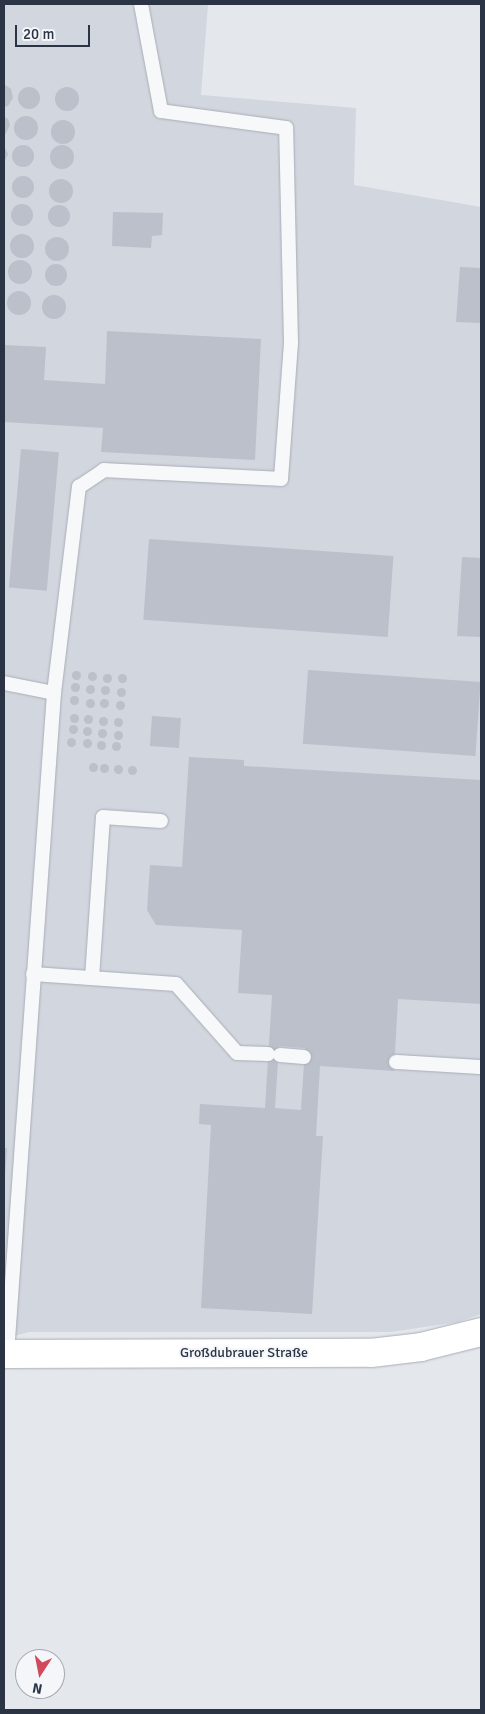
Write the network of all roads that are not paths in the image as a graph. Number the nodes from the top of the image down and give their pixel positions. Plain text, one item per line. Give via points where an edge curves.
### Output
1 (141, 4) edge
2 (4, 683) edge
3 (54, 693) junction
4 (161, 821) dead end
5 (34, 974) junction
6 (92, 978) junction
7 (304, 1057) dead end
8 (396, 1062) dead end
9 (481, 1067) edge
10 (481, 1332) edge
11 (5, 1353) edge

1 - 3 lane via 162,111 286,128 291,343 281,479 104,470 79,487
2 - 3 lane
3 - 5 lane
4 - 6 lane via 103,817
5 - 6 lane
5 - 11 lane
6 - 7 lane via 176,984 237,1053
8 - 9 lane
10 - 11 main road, Großdubrauer Straße via 421,1347 371,1353

